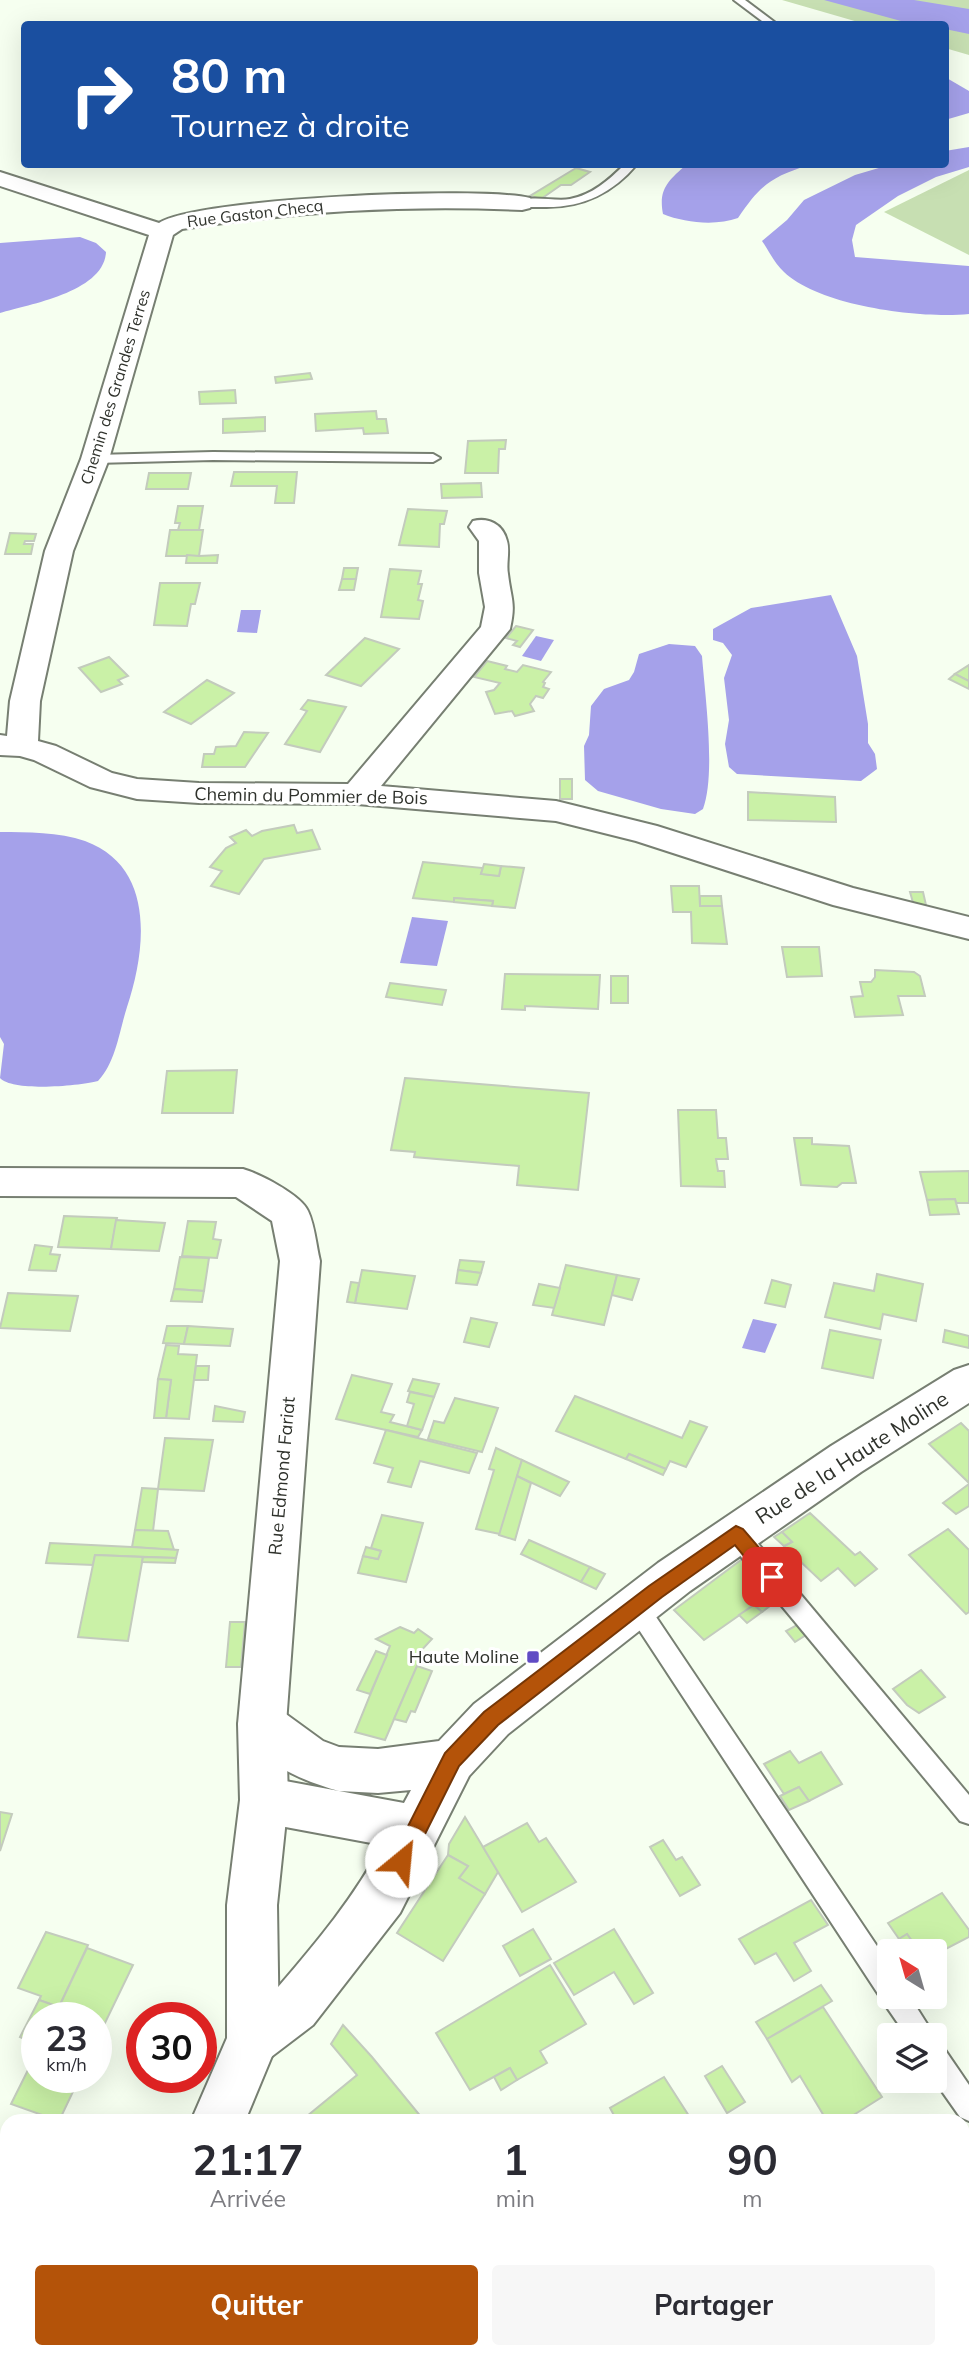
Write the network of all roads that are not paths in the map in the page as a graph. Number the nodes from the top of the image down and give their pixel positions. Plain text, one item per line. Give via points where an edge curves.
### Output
1 (739, 0) edge
2 (768, 21) edge
3 (628, 168) edge
4 (0, 179) edge
5 (522, 203) joint
6 (162, 232) junction
7 (433, 458) dead end
8 (95, 459) junction
9 (483, 527) dead end
10 (11, 746) edge
11 (358, 793) junction
12 (969, 928) edge
13 (0, 1182) edge
14 (969, 1382) edge
15 (736, 1534) junction
16 (636, 1606) junction
17 (262, 1724) junction
18 (452, 1760) junction
19 (264, 1800) junction
20 (969, 1812) edge
21 (418, 1829) junction
22 (877, 1969) edge
23 (253, 2039) junction
24 (947, 2075) edge
25 (969, 2108) edge
26 (221, 2114) edge

1 - 2 lane
3 - 5 lane via 590,198 562,206
4 - 6 street
5 - 6 street, Rue Gaston Checq via 305,205 175,223
6 - 8 street, Chemin des Grandes Terres
7 - 8 lane
8 - 10 street, Chemin des Grandes Terres via 59,551
9 - 11 street via 493,540 500,607 495,629
10 - 11 street, Chemin du Pommier de Bois via 45,753 101,780 137,789
11 - 12 street, Chemin du Pommier de Bois via 556,811 645,833 845,897
13 - 17 street, Rue Edmond Fariat via 243,1182 290,1213 300,1261
14 - 15 street, Rue de la Haute Moline
15 - 16 street, Rue de la Haute Moline
15 - 20 lane
16 - 18 street, Rue de la Haute Moline via 491,1719
16 - 22 lane
17 - 18 street via 309,1759 346,1770 400,1772
17 - 19 street, Rue Edmond Fariat
18 - 21 street, Rue de la Haute Moline
19 - 21 street
19 - 23 street, Rue Edmond Fariat via 252,1905
21 - 23 street, Rue de la Haute Moline via 374,1907 295,2007
23 - 26 street, Rue de la Haute Moline
24 - 25 lane

